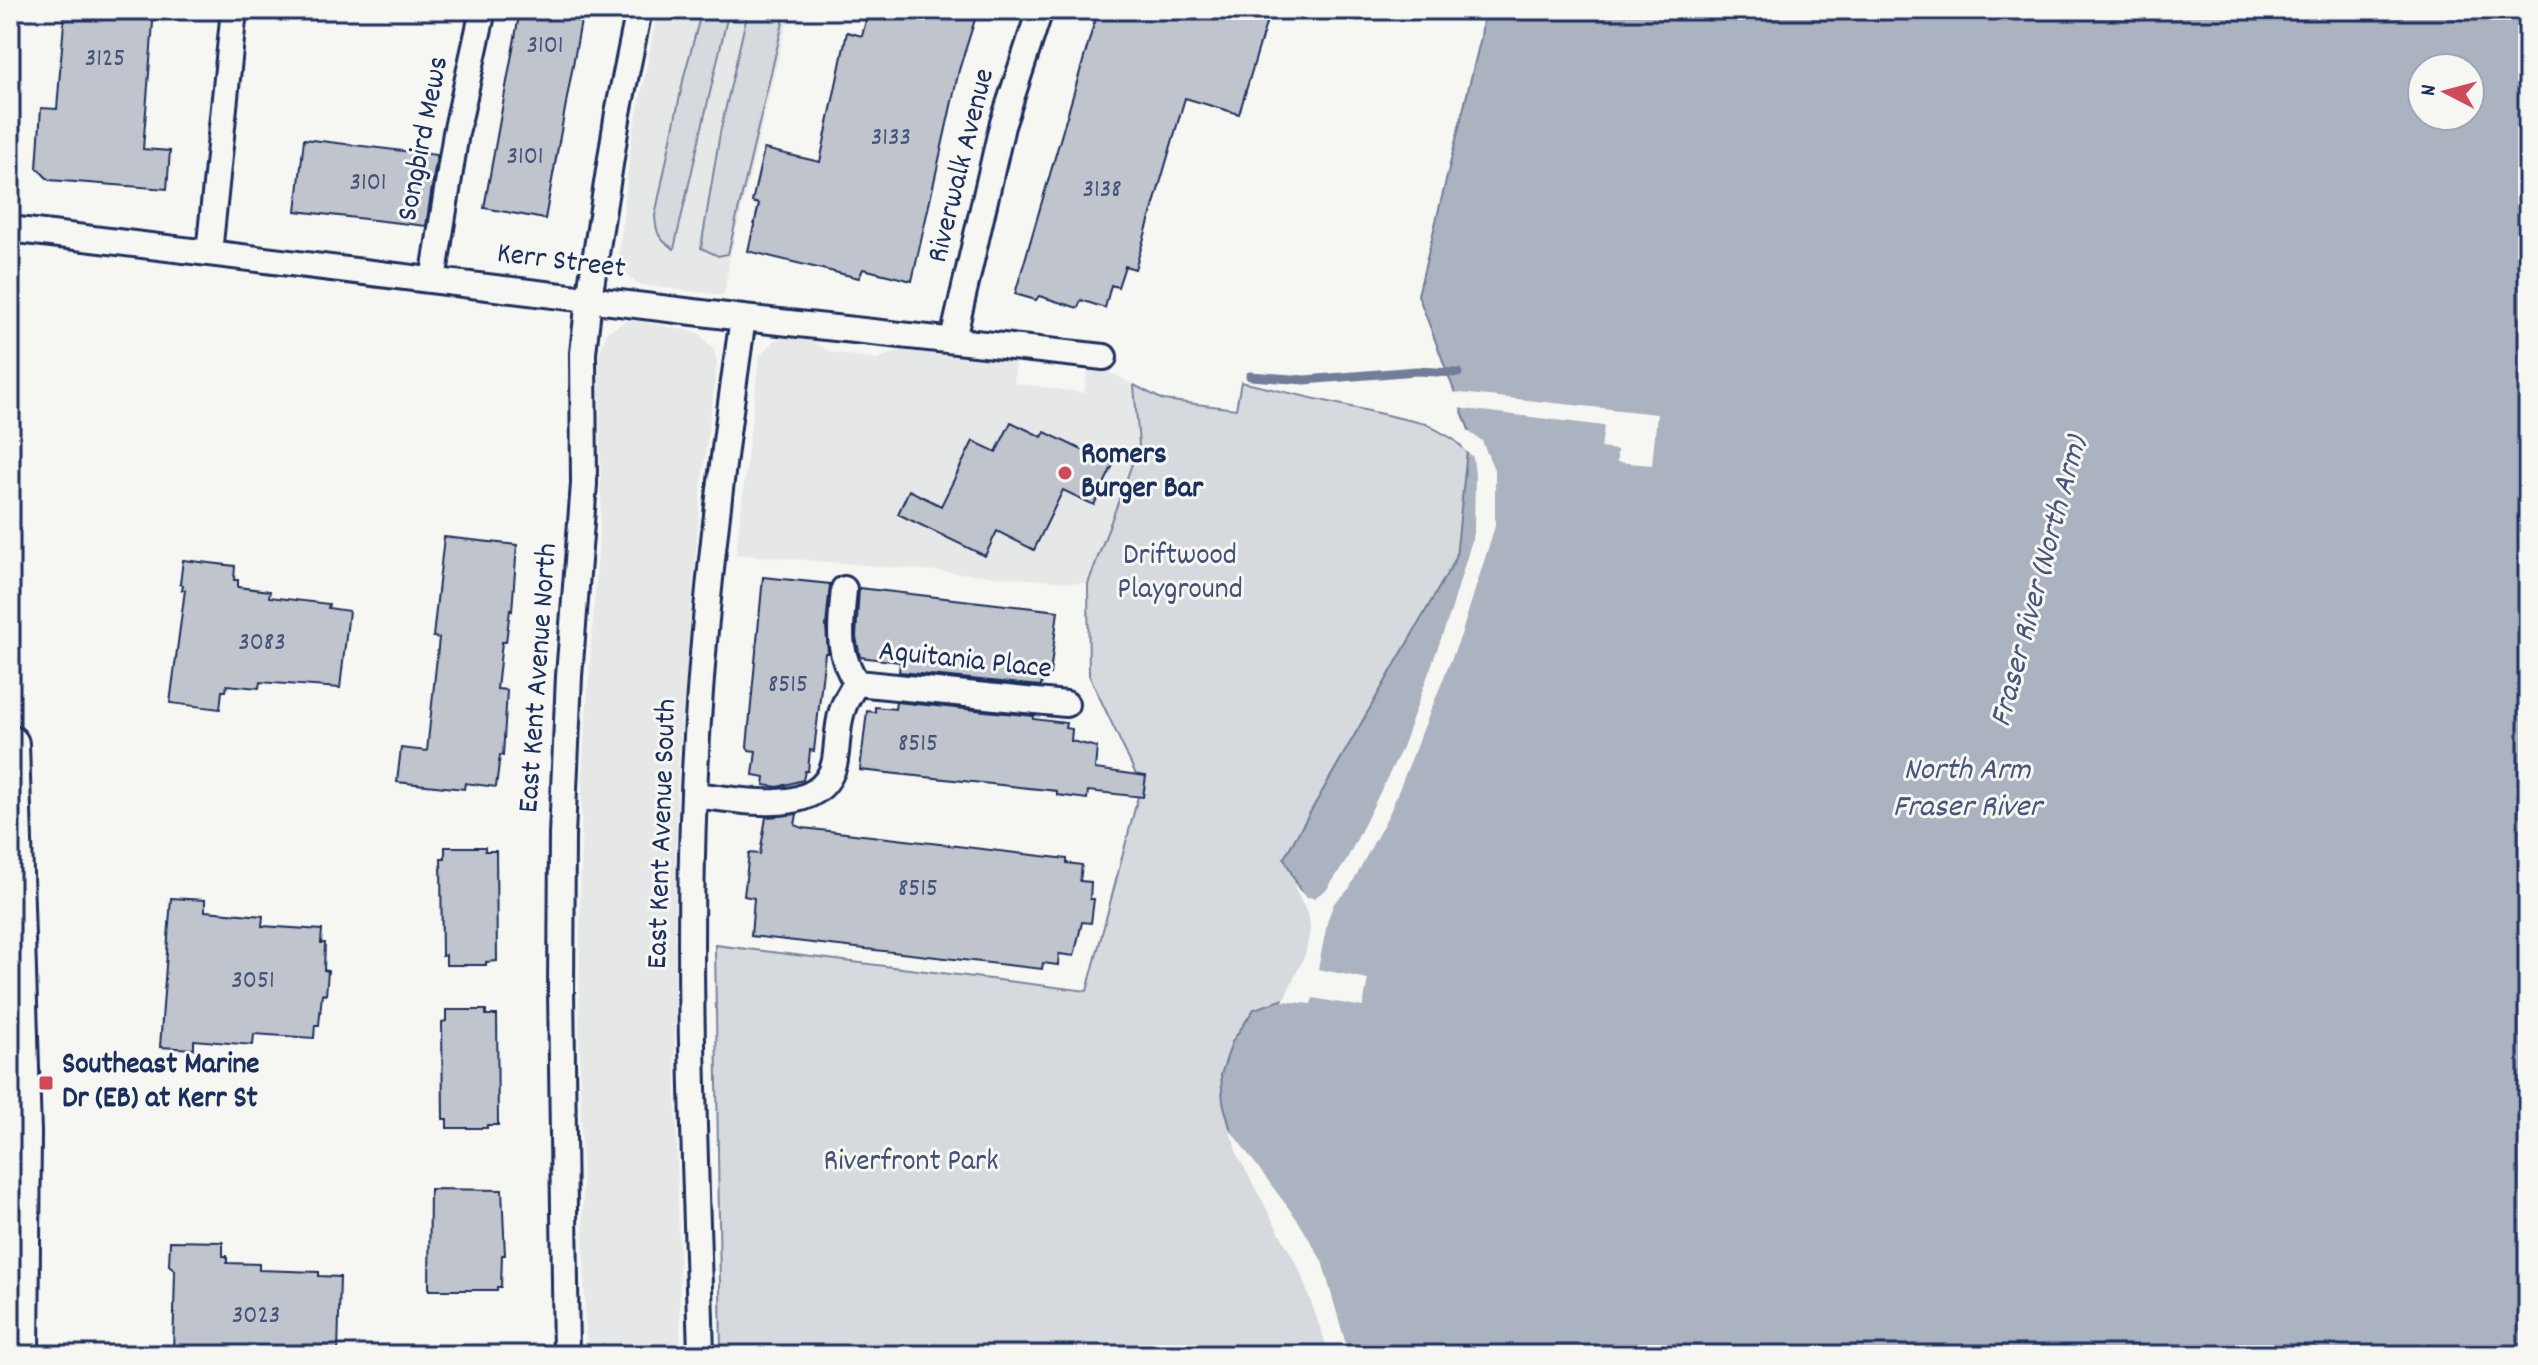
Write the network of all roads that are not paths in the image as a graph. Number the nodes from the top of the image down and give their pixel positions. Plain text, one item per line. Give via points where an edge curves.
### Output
1 (234, 10) edge
2 (483, 10) edge
3 (639, 10) edge
4 (1040, 10) edge
5 (10, 229) edge
6 (209, 253) junction
7 (433, 280) junction
8 (589, 299) junction
9 (743, 318) junction
10 (953, 339) junction
11 (1104, 357) dead end
12 (844, 589) dead end
13 (857, 683) junction
14 (1066, 704) dead end
15 (10, 744) edge
16 (694, 795) junction
17 (20, 1355) edge
18 (566, 1355) edge
19 (701, 1355) edge

1 - 6 street
2 - 7 street, Songbird Mews via 456,133
3 - 8 street, East Kent Avenue North
4 - 10 street, Riverwalk Avenue via 1002,126
5 - 6 street, Kerr Street
6 - 7 street, Kerr Street
7 - 8 street, Kerr Street
8 - 9 street, Kerr Street
8 - 18 street, East Kent Avenue North via 583,353 584,484 562,835
9 - 10 street, Kerr Street
9 - 16 street, East Kent Avenue South via 703,638
10 - 11 street, Kerr Street
12 - 13 street, Aquitania Place via 839,638 846,667
13 - 14 street, Aquitania Place
13 - 16 street, Aquitania Place via 845,700 828,781 810,795 790,802
15 - 17 main road via 22,1133
16 - 19 street, East Kent Avenue South via 691,993

